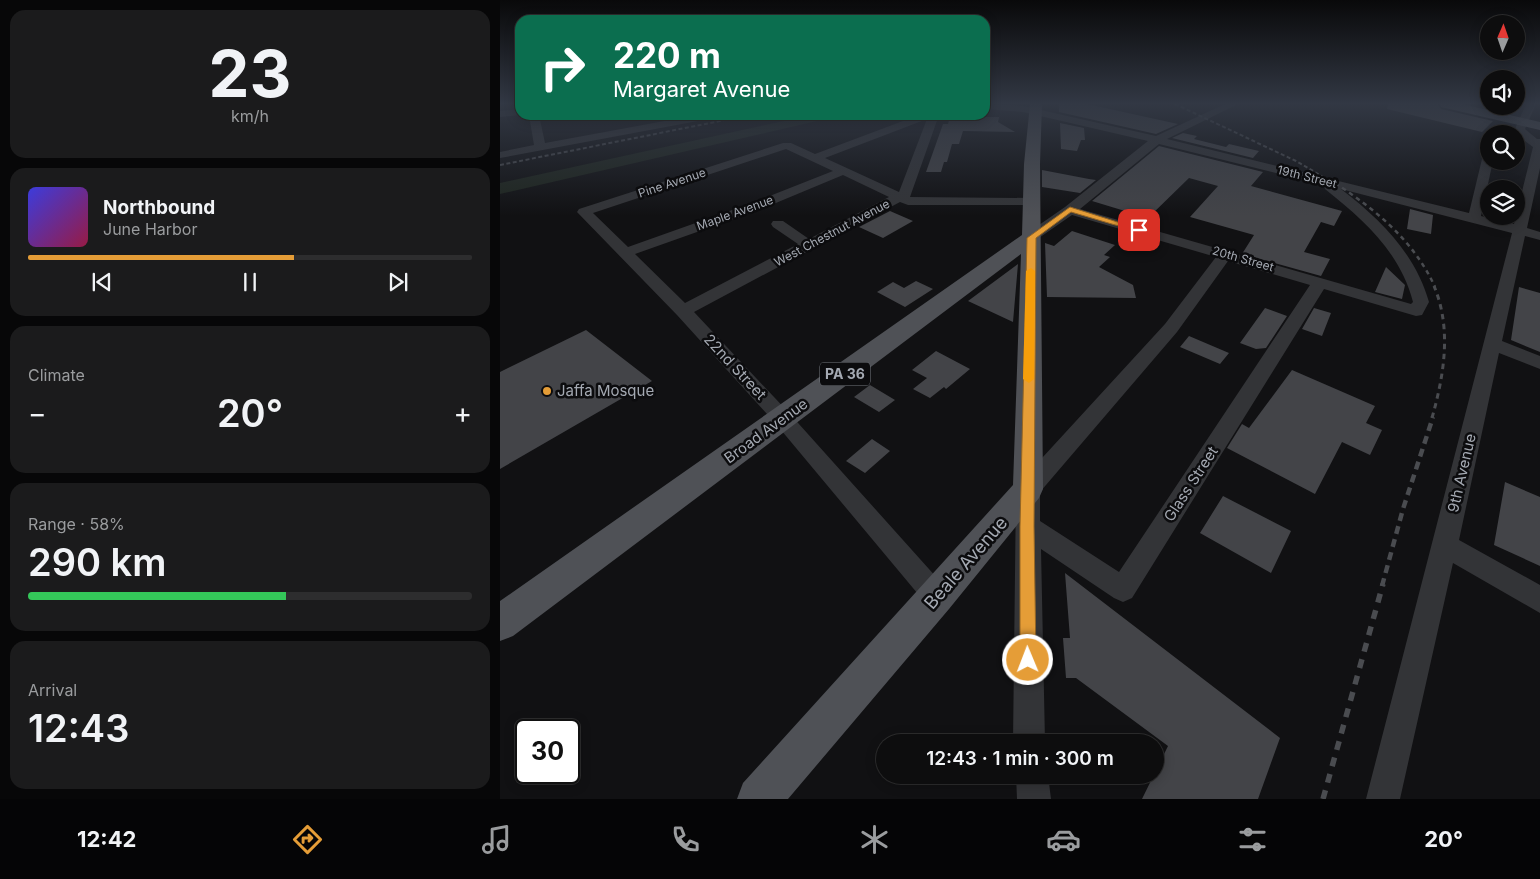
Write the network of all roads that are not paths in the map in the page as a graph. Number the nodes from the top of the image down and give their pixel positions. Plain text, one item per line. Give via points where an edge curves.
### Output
1 (539, 141) edge
2 (575, 141) edge
3 (859, 141) edge
4 (924, 141) edge
5 (1034, 141) edge
6 (1155, 141) edge
7 (1162, 141) edge
8 (1540, 144) edge
9 (540, 148) junction
10 (500, 155) edge
11 (815, 158) junction
12 (1485, 170) edge
13 (1537, 170) edge
14 (843, 171) junction
15 (1322, 181) junction
16 (899, 198) junction
17 (1032, 202) junction
18 (1070, 210) junction
19 (584, 212) joint
20 (1474, 218) junction
21 (778, 224) dead end
22 (1518, 230) junction
23 (1540, 236) edge
24 (1032, 238) junction
25 (809, 245) junction
26 (625, 253) junction
27 (1226, 254) junction
28 (1320, 282) junction
29 (683, 311) junction
30 (1491, 343) junction
31 (1540, 364) edge
32 (783, 419) junction
33 (1028, 489) junction
34 (1027, 526) junction
35 (1445, 546) junction
36 (937, 597) junction
37 (1540, 600) edge
38 (500, 623) edge
39 (1029, 734) edge
40 (1033, 784) edge
41 (759, 799) edge
42 (1034, 799) edge
43 (1383, 799) edge

1 - 9 street
2 - 9 street
3 - 11 street
4 - 16 street, West Chestnut Avenue via 905,194
5 - 17 main road
6 - 18 street
7 - 15 street, 19th Street
8 - 13 street, 9th Avenue
9 - 10 street
11 - 14 street
11 - 19 street, Pine Avenue via 787,145
12 - 20 street
13 - 22 street, 9th Avenue
14 - 16 street
14 - 26 street, Maple Avenue
15 - 20 street, 19th Street
15 - 28 street, 20th Street via 1380,230 1408,265 1421,302 1416,310
16 - 17 street via 908,201
16 - 25 street, West Chestnut Avenue
17 - 24 main road
18 - 24 street
18 - 27 street, 20th Street
19 - 26 street, 22nd Street
20 - 22 street, 19th Street
21 - 25 street
22 - 23 street, 19th Street
22 - 30 street, 9th Avenue
24 - 32 main road, Broad Avenue / PA 36
24 - 33 main road
25 - 29 street, West Chestnut Avenue
26 - 29 street, 22nd Street
27 - 28 street, 20th Street
27 - 33 street, Beale Avenue via 1171,328
28 - 34 street, Glass Street via 1123,590
29 - 32 street, 22nd Street
30 - 31 street
30 - 35 street, 9th Avenue
32 - 36 street, 22nd Street
32 - 38 main road, Broad Avenue / PA 36
33 - 34 street
33 - 36 main road, Beale Avenue
34 - 39 street
35 - 37 street
35 - 43 street, 9th Avenue
36 - 41 main road, Beale Avenue
40 - 42 street

